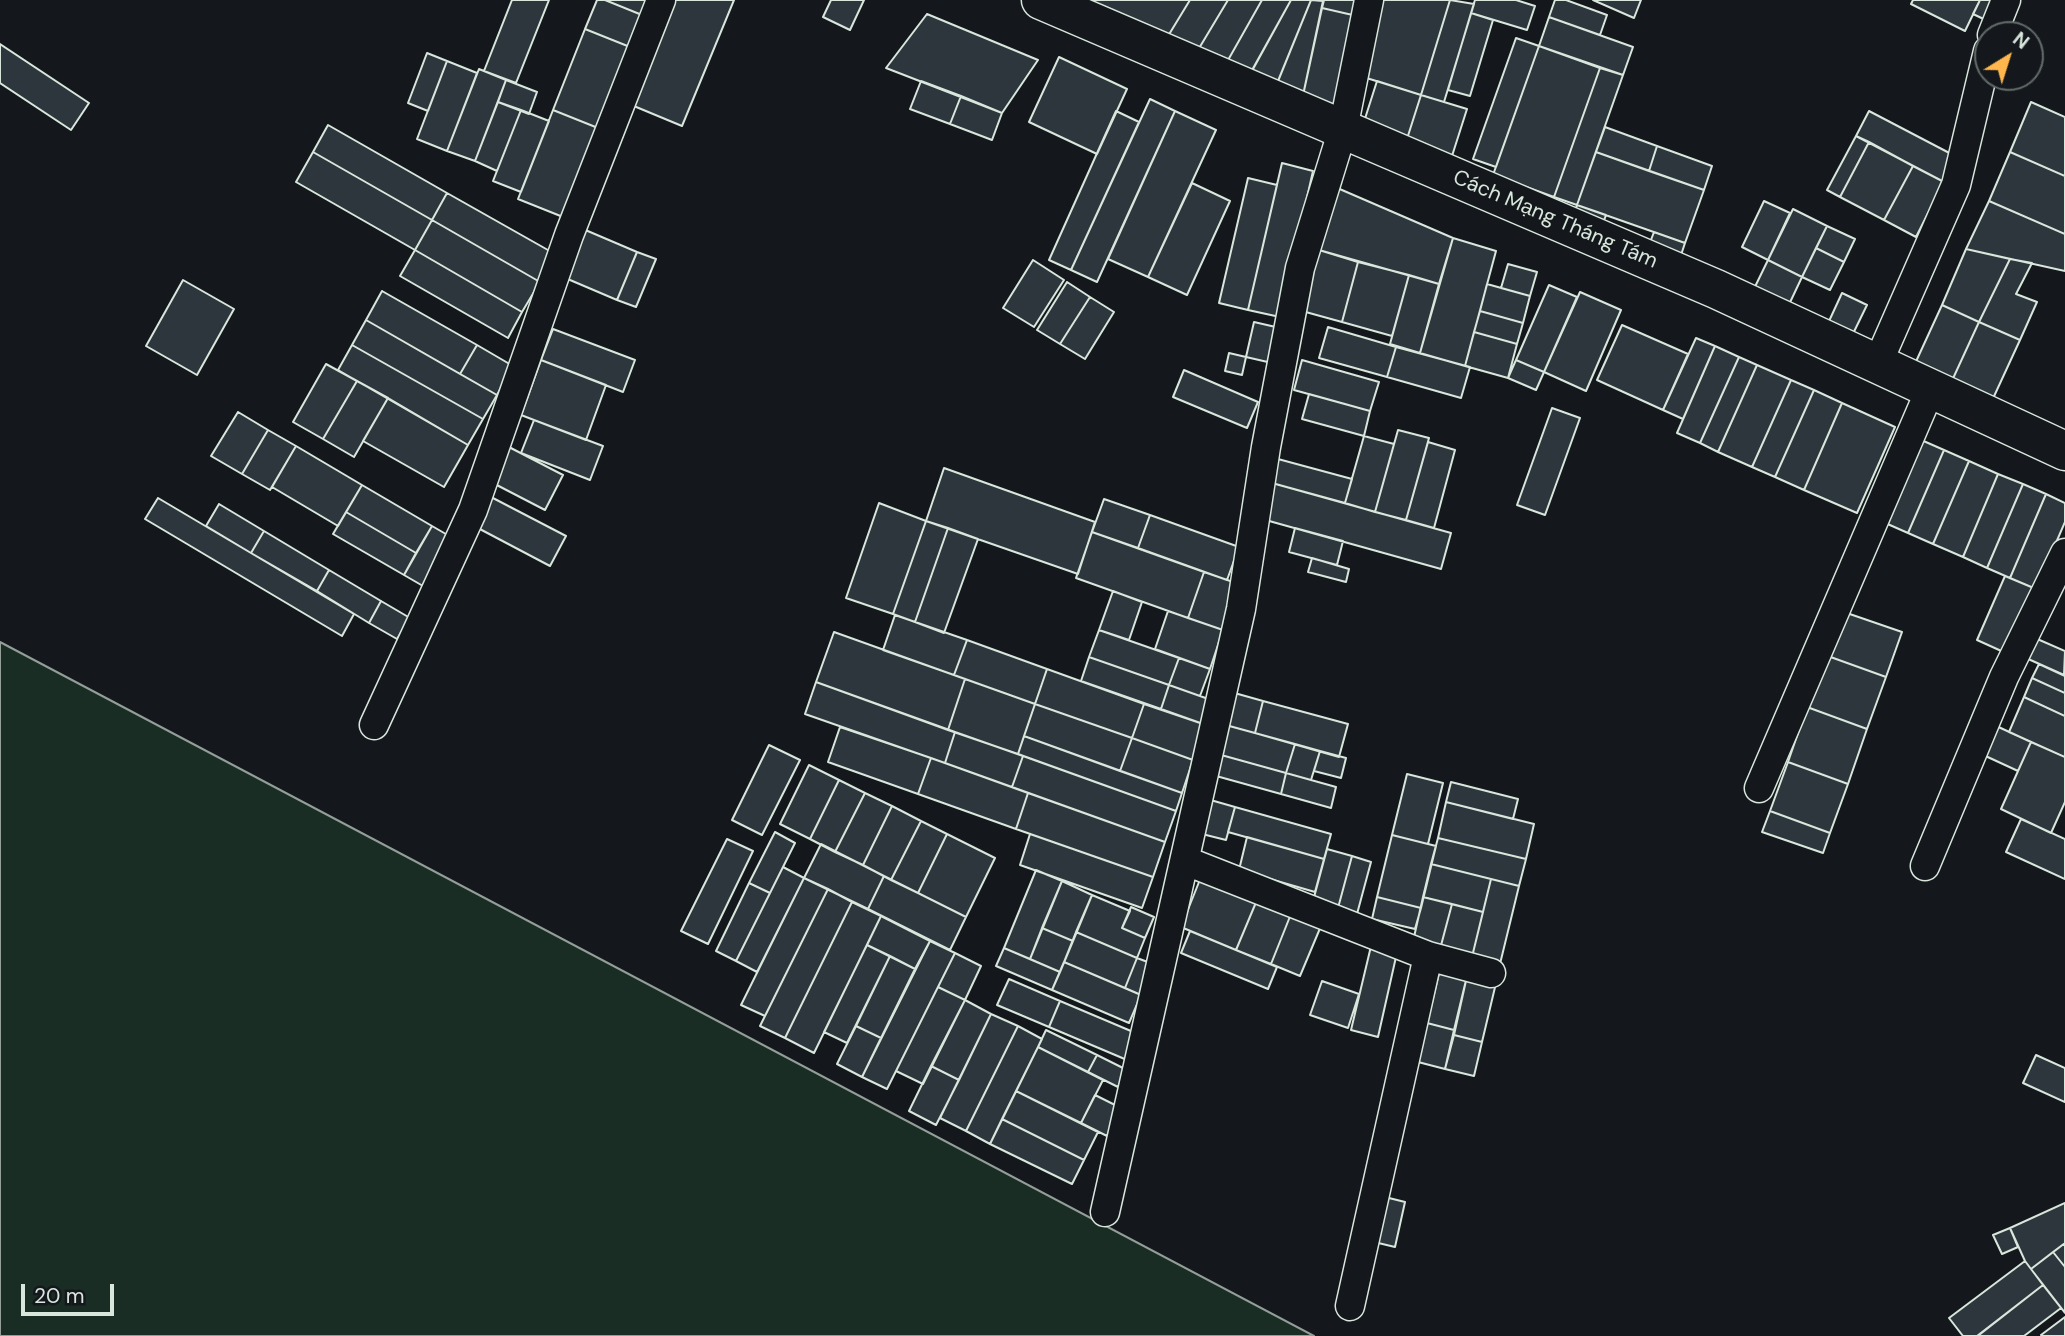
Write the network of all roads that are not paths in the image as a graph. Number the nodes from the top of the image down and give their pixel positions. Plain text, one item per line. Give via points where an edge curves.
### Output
1 (661, 0) edge
2 (1041, 0) edge
3 (1369, 0) edge
4 (2006, 0) edge
5 (1998, 21) edge
6 (1978, 91) edge
7 (1343, 129) junction
8 (1877, 365) junction
9 (1930, 390) junction
10 (2065, 451) edge
11 (2065, 553) edge
12 (374, 725) dead end
13 (1759, 788) dead end
14 (1186, 861) junction
15 (1925, 866) dead end
16 (1428, 956) junction
17 (1491, 974) dead end
18 (1105, 1212) dead end
19 (1350, 1306) dead end

1 - 12 street via 569,235 473,510
2 - 7 street, Cách Mạng Tháng Tám
3 - 7 street
4 - 5 street
6 - 8 street via 1956,185
7 - 8 street, Cách Mạng Tháng Tám via 1716,289
7 - 14 street via 1300,268 1241,609
8 - 9 street, Cách Mạng Tháng Tám
9 - 10 street, Cách Mạng Tháng Tám
9 - 13 street
11 - 15 street via 2004,677
14 - 16 street
14 - 18 street
16 - 17 street
16 - 19 street

